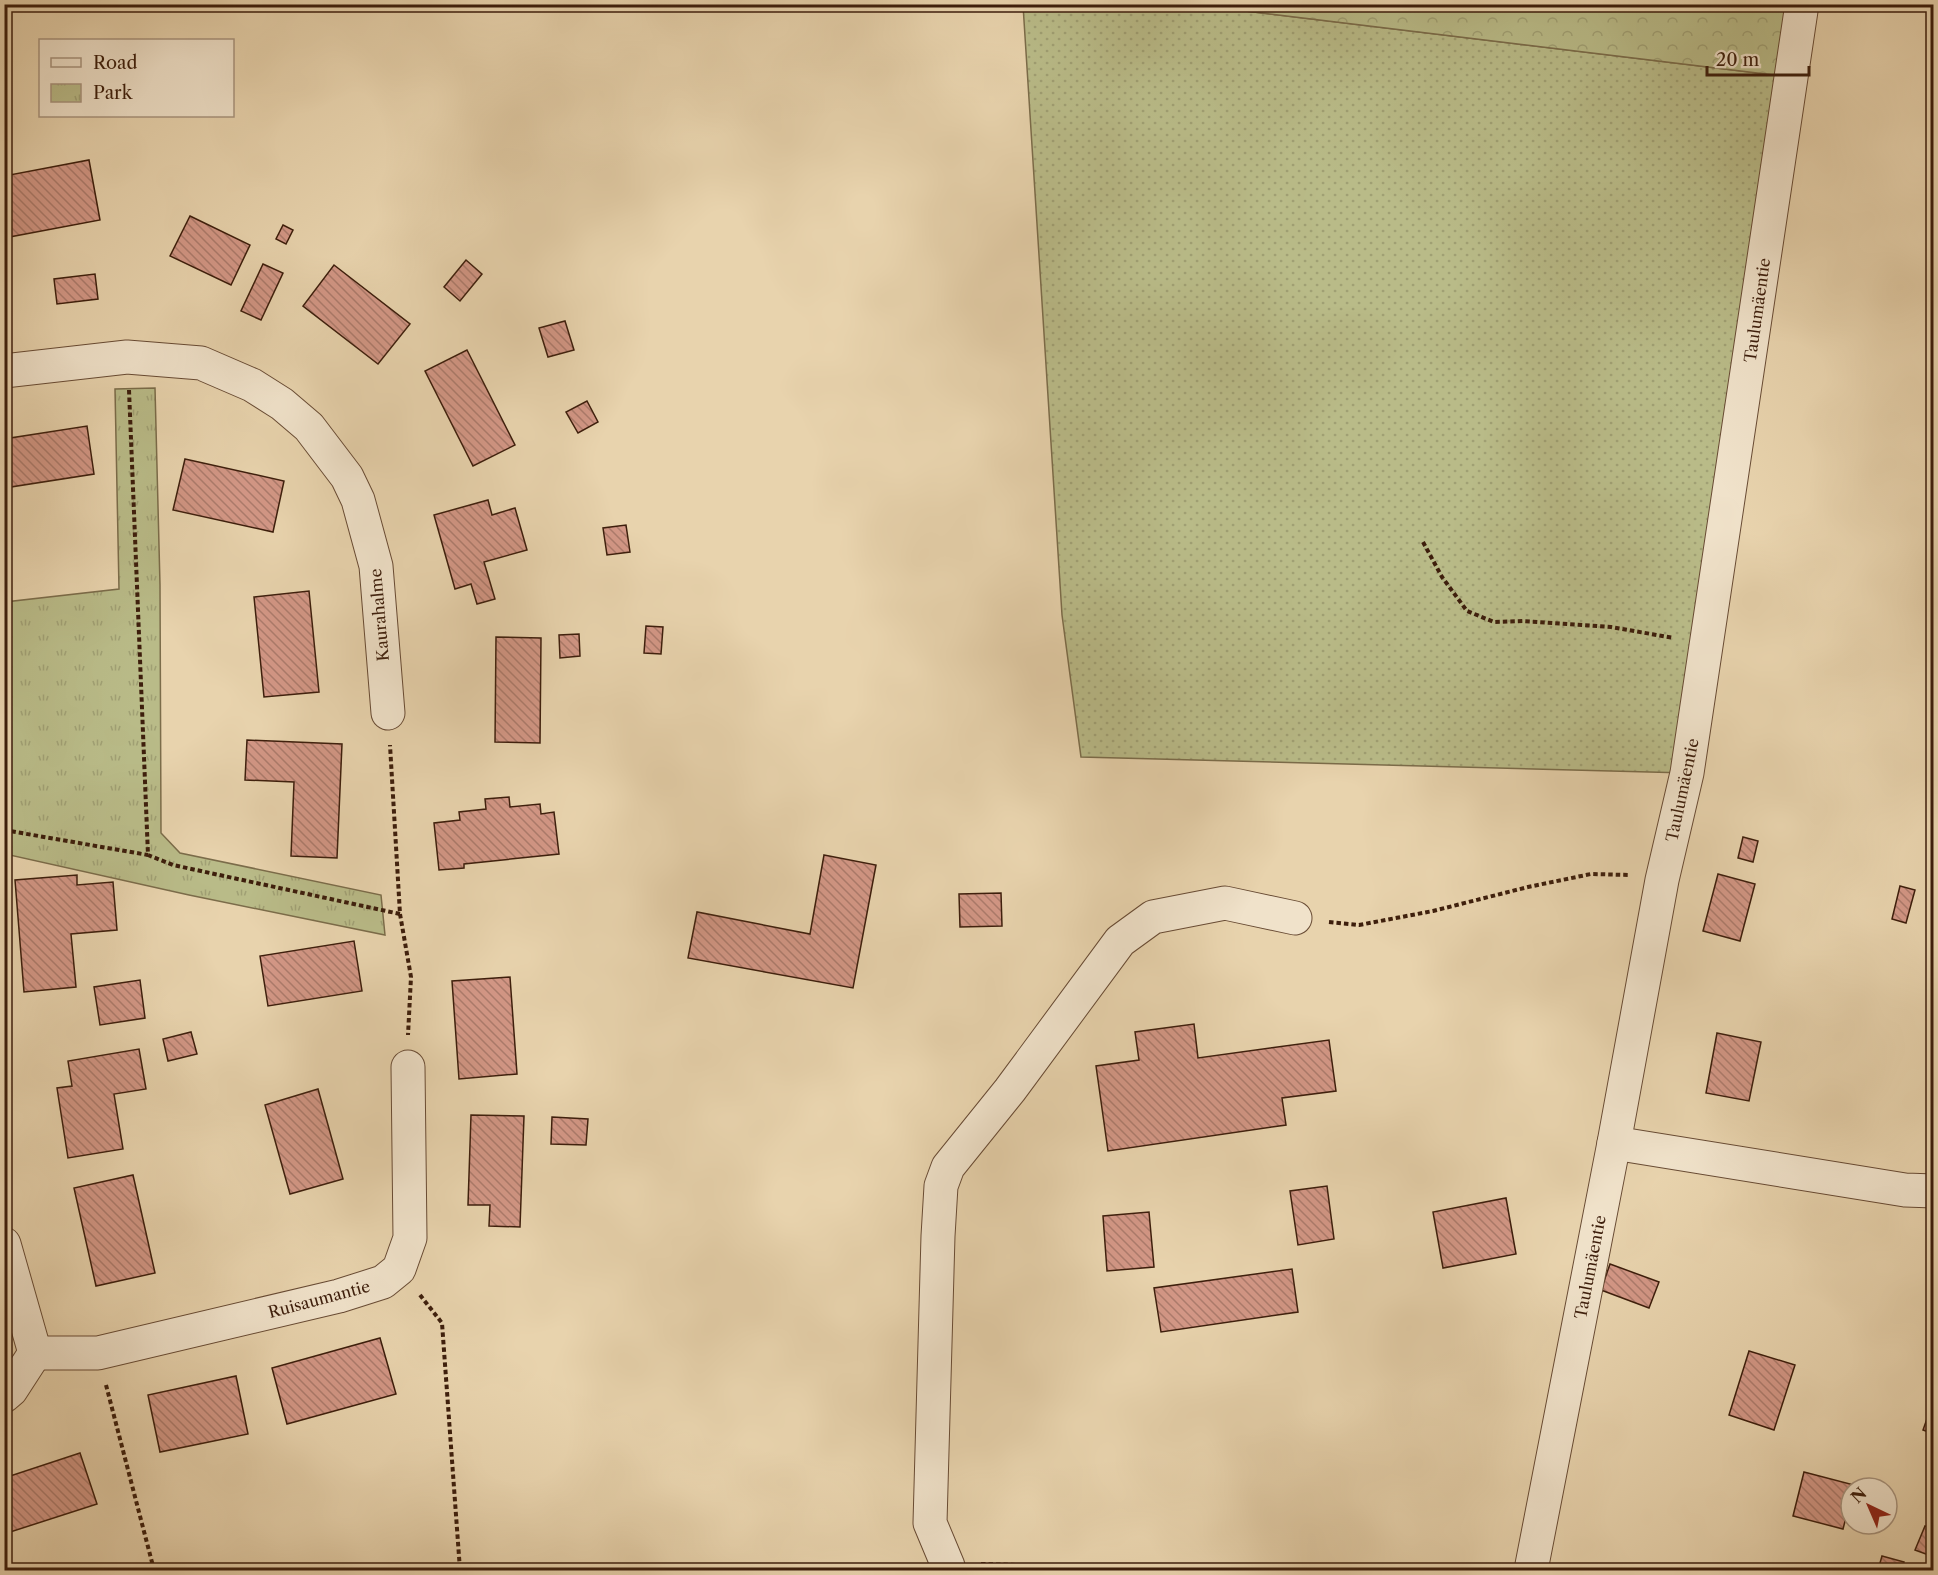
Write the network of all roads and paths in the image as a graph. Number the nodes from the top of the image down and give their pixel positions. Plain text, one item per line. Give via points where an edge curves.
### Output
1 (1802, 4) edge
2 (127, 357) junction
3 (4, 371) edge
4 (1423, 542) dead end
5 (1707, 644) junction
6 (388, 712) joint
7 (4, 830) edge
8 (148, 855) junction
9 (1662, 880) junction
10 (400, 914) junction
11 (1295, 918) joint
12 (408, 1067) joint
13 (1614, 1143) junction
14 (1934, 1191) edge
15 (4, 1244) edge
16 (399, 1269) junction
17 (35, 1353) junction
18 (98, 1353) junction
19 (4, 1396) edge
20 (948, 1566) joint
21 (154, 1570) edge
22 (460, 1570) edge
23 (1202, 1570) edge
24 (1531, 1570) edge

1 - 5 street, Taulumäentie
2 - 3 street, Kaurahalme
2 - 6 street, Kaurahalme via 201,363 252,385 309,427 348,477 376,566
2 - 8 path
4 - 5 path via 1467,611 1494,622 1611,627
5 - 9 street, Taulumäentie via 1687,773
6 - 10 path
7 - 8 path
8 - 10 path via 173,865
9 - 11 path via 1649,875 1591,874 1359,926
9 - 13 street, Taulumäentie
10 - 12 path via 411,977
11 - 20 street via 1225,903 1154,917 1120,941 948,1167 941,1186 930,1523
12 - 16 street via 410,1238
13 - 14 street via 1905,1190
13 - 24 street, Taulumäentie
15 - 17 street
16 - 18 street, Ruisaumantie via 383,1282 360,1290
16 - 22 path via 442,1323
17 - 18 street, Ruisaumantie
17 - 19 street
18 - 21 path
20 - 23 path

